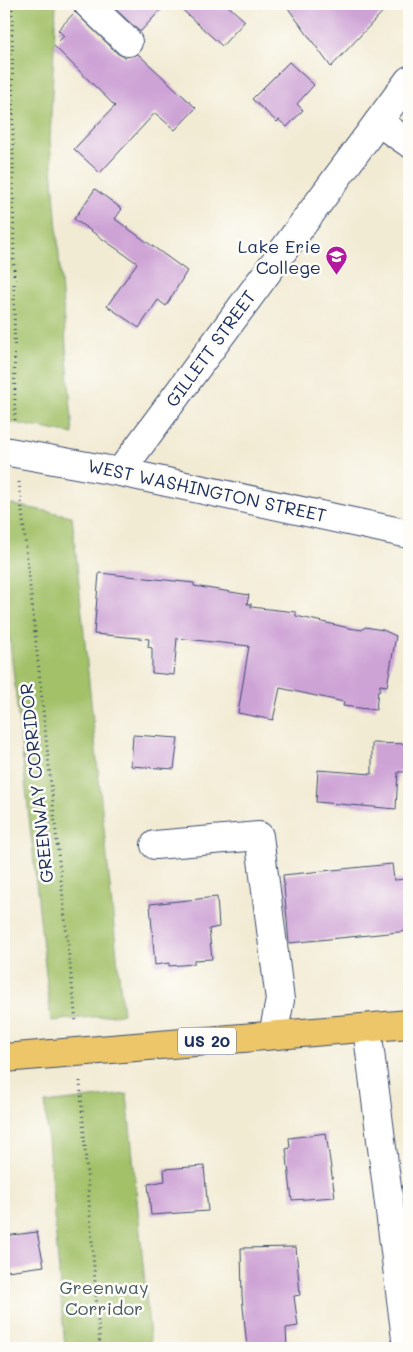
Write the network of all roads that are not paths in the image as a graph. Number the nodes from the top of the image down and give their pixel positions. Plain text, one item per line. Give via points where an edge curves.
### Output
1 (88, 4) edge
2 (128, 42) dead end
3 (409, 80) edge
4 (378, 122) junction
5 (409, 143) edge
6 (10, 452) edge
7 (120, 472) junction
8 (409, 534) edge
9 (156, 844) dead end
10 (409, 1024) edge
11 (367, 1028) junction
12 (273, 1035) junction
13 (4, 1058) edge
14 (406, 1347) edge

1 - 2 street
3 - 4 street, GILLETT STREET
4 - 5 street
4 - 7 street, GILLETT STREET
6 - 7 street, WEST WASHINGTON STREET
7 - 8 street, WEST WASHINGTON STREET
9 - 12 street via 259,836 280,1000
10 - 11 main road, US 20
11 - 12 main road, US 20
11 - 14 street
12 - 13 main road, US 20

